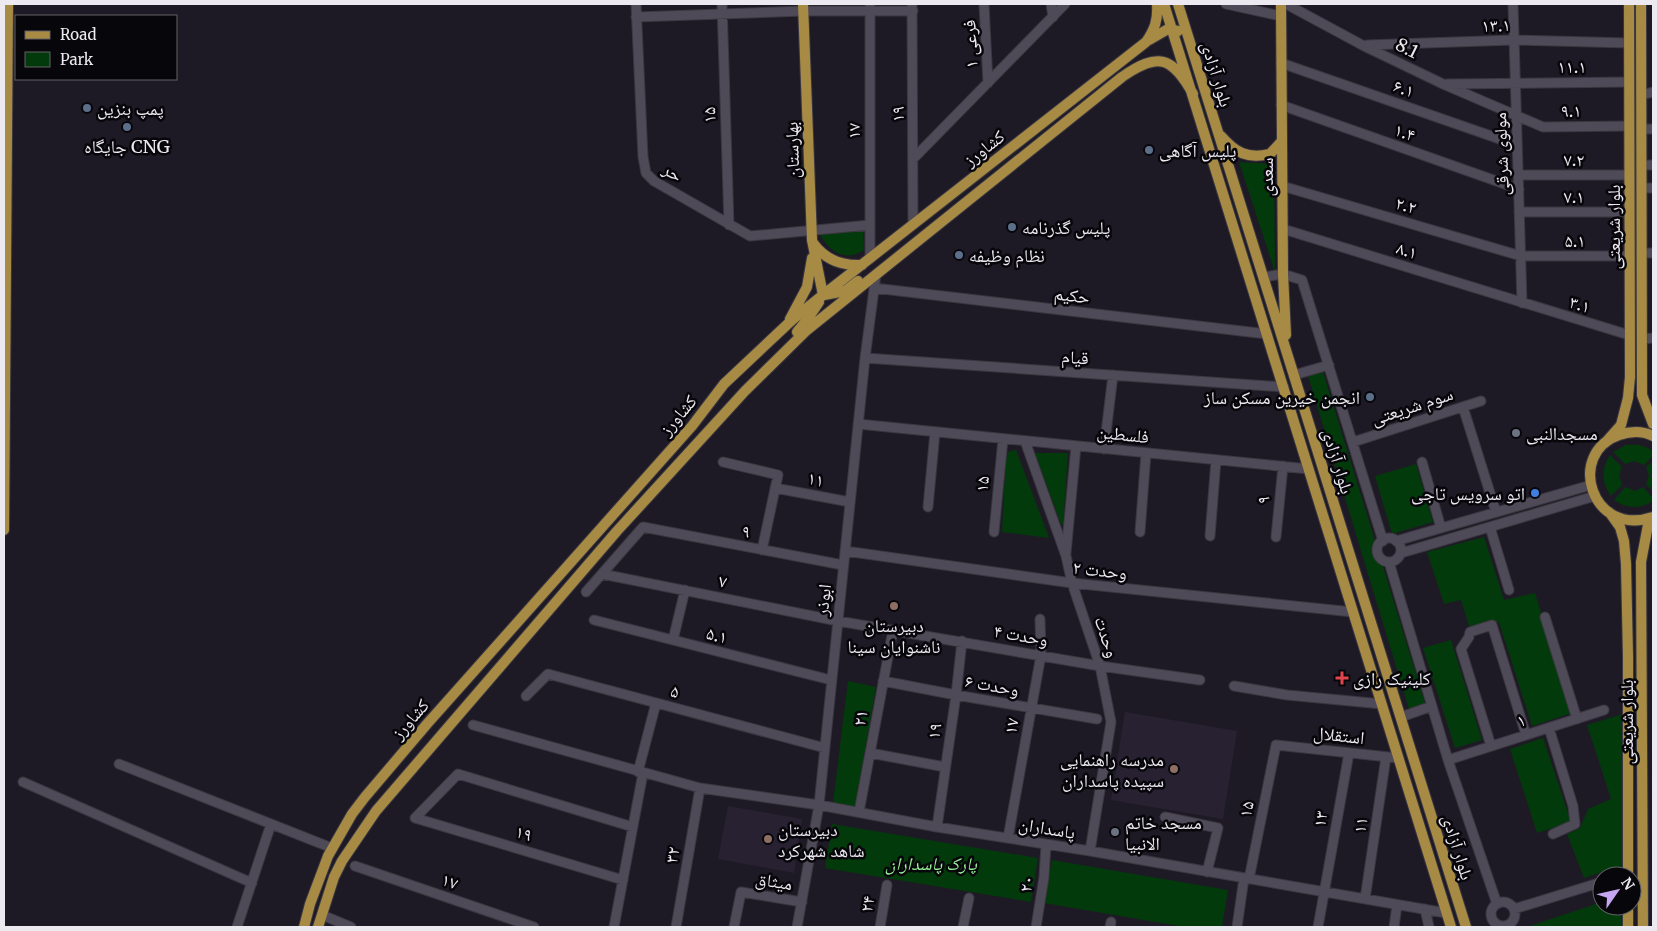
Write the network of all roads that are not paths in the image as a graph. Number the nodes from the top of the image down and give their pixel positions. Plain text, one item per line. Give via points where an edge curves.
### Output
1 (8, 4) edge
2 (636, 4) edge
3 (722, 4) edge
4 (984, 4) edge
5 (1051, 4) edge
6 (1065, 4) edge
7 (1158, 4) edge
8 (1164, 4) edge
9 (1178, 4) edge
10 (1226, 4) edge
11 (1280, 4) edge
12 (1286, 4) edge
13 (1513, 4) edge
14 (1628, 4) edge
15 (1641, 4) edge
16 (870, 7) edge
17 (912, 7) edge
18 (803, 8) edge
19 (723, 14) junction
20 (636, 16) junction
21 (1280, 16) junction
22 (1053, 17) junction
23 (1172, 29) junction
24 (1514, 40) junction
25 (1146, 42) junction
26 (1629, 43) junction
27 (1364, 46) junction
28 (1281, 63) junction
29 (1197, 65) junction
30 (1114, 67) junction
31 (1122, 77) junction
32 (988, 82) junction
33 (1515, 82) junction
34 (1629, 82) junction
35 (1443, 84) junction
36 (1653, 92) edge
37 (1193, 94) junction
38 (1641, 95) junction
39 (1281, 105) junction
40 (1516, 116) junction
41 (1629, 126) junction
42 (1641, 129) junction
43 (1653, 129) edge
44 (1218, 132) junction
45 (1282, 141) junction
46 (1517, 145) junction
47 (1013, 146) junction
48 (1022, 158) junction
49 (913, 159) junction
50 (1641, 165) junction
51 (1653, 165) edge
52 (1518, 175) junction
53 (1629, 176) junction
54 (1282, 186) junction
55 (1641, 188) junction
56 (1653, 188) edge
57 (1518, 189) junction
58 (1519, 212) junction
59 (1629, 212) junction
60 (729, 225) junction
61 (870, 225) junction
62 (913, 225) junction
63 (1282, 230) junction
64 (928, 232) junction
65 (811, 235) junction
66 (1642, 253) junction
67 (1653, 253) edge
68 (1521, 256) junction
69 (1629, 256) junction
70 (866, 262) junction
71 (876, 274) junction
72 (1283, 274) junction
73 (1264, 277) junction
74 (874, 288) junction
75 (823, 295) junction
76 (1522, 303) junction
77 (786, 326) junction
78 (1267, 334) junction
79 (1629, 335) junction
80 (1642, 338) junction
81 (1653, 338) edge
82 (1286, 351) junction
83 (865, 358) junction
84 (1329, 365) junction
85 (1294, 375) junction
86 (1112, 376) junction
87 (1284, 388) junction
88 (745, 391) junction
89 (1642, 396) junction
90 (1628, 398) junction
91 (1481, 401) dead end
92 (1463, 407) junction
93 (858, 424) junction
94 (1653, 424) edge
95 (935, 432) junction
96 (1653, 436) edge
97 (1002, 439) junction
98 (1025, 441) junction
99 (1352, 442) junction
100 (1605, 443) junction
101 (1076, 446) junction
102 (1104, 449) junction
103 (1146, 453) junction
104 (1216, 460) junction
105 (723, 462) dead end
106 (1422, 462) dead end
107 (1283, 466) junction
108 (1309, 469) junction
109 (1591, 485) junction
110 (776, 488) junction
111 (1595, 496) junction
112 (626, 498) junction
113 (850, 502) junction
114 (928, 507) dead end
115 (638, 508) junction
116 (1496, 512) junction
117 (1610, 513) junction
118 (1653, 518) edge
119 (1490, 527) junction
120 (1442, 528) junction
121 (4, 530) edge
122 (994, 532) dead end
123 (1140, 532) dead end
124 (1210, 536) dead end
125 (1276, 537) dead end
126 (1382, 541) junction
127 (1396, 541) junction
128 (762, 550) junction
129 (845, 551) junction
130 (1401, 553) junction
131 (1066, 556) junction
132 (1389, 562) junction
133 (844, 565) junction
134 (1353, 565) junction
135 (1340, 569) junction
136 (602, 574) junction
137 (1072, 583) junction
138 (686, 590) junction
139 (1509, 590) dead end
140 (586, 592) dead end
141 (1353, 612) junction
142 (1545, 617) dead end
143 (1040, 618) dead end
144 (594, 620) dead end
145 (838, 620) junction
146 (893, 630) junction
147 (673, 640) junction
148 (962, 641) junction
149 (1041, 655) junction
150 (1100, 666) junction
151 (832, 680) junction
152 (1200, 680) dead end
153 (883, 681) junction
154 (1234, 686) dead end
155 (526, 696) dead end
156 (956, 696) junction
157 (656, 702) junction
158 (1382, 704) junction
159 (1432, 706) junction
160 (1031, 708) junction
161 (1604, 710) dead end
162 (1401, 717) junction
163 (1097, 719) dead end
164 (1578, 719) junction
165 (473, 725) dead end
166 (1550, 728) junction
167 (1526, 735) junction
168 (1276, 745) joint
169 (1491, 746) junction
170 (824, 748) junction
171 (870, 753) junction
172 (1349, 753) junction
173 (1386, 756) junction
174 (1398, 758) junction
175 (1448, 760) junction
176 (119, 764) dead end
177 (945, 768) junction
178 (641, 772) junction
179 (24, 782) dead end
180 (700, 788) junction
181 (818, 805) junction
182 (859, 812) junction
183 (1165, 817) dead end
184 (271, 824) junction
185 (633, 827) junction
186 (937, 827) junction
187 (1553, 834) dead end
188 (1008, 838) junction
189 (1046, 844) junction
190 (332, 848) junction
191 (1090, 851) junction
192 (354, 866) dead end
193 (1628, 866) edge
194 (1207, 872) junction
195 (1247, 879) junction
196 (623, 880) junction
197 (252, 883) junction
198 (887, 885) dead end
199 (1592, 885) edge
200 (1324, 892) junction
201 (969, 898) dead end
202 (1365, 899) junction
203 (802, 902) junction
204 (1497, 904) junction
205 (1397, 905) junction
206 (1425, 909) junction
207 (1514, 909) junction
208 (1446, 913) junction
209 (327, 918) dead end
210 (237, 927) edge
211 (304, 927) edge
212 (318, 927) edge
213 (351, 927) edge
214 (534, 927) edge
215 (614, 927) edge
216 (676, 927) edge
217 (734, 927) edge
218 (797, 927) edge
219 (880, 927) edge
220 (963, 927) edge
221 (1036, 927) edge
222 (1237, 927) edge
223 (1318, 927) edge
224 (1394, 927) edge
225 (1429, 927) edge
226 (1451, 927) edge
227 (1466, 927) edge
228 (1643, 927) edge

1 - 121 main road
2 - 20 street, حر
3 - 19 street, ۱۵
4 - 32 street, فرعی ۱
5 - 22 street
6 - 22 street
7 - 25 main road, کشاورز via 1155,28
8 - 23 main road, بلوار آزادی
9 - 29 main road, بلوار آزادی
10 - 21 street
11 - 21 main road, سعدی
12 - 27 street, 8.1
13 - 24 street, مولوی شرقی
14 - 26 main road, بلوار شریعتی
15 - 38 main road, بلوار شریعتی
16 - 17 street
16 - 18 street
16 - 61 street, ۱۷
17 - 49 street, ۱۹
18 - 19 street
18 - 65 main road, بهارستان
19 - 20 street
19 - 60 street, ۱۵
20 - 60 street, حر via 646,173 654,181
21 - 28 main road, سعدی
22 - 32 street
23 - 25 main road
23 - 29 main road via 1183,34 1192,61
23 - 37 main road, بلوار آزادی
24 - 26 street, ۱۳.۱
24 - 27 street, ۱۳.۱
24 - 33 street, مولوی شرقی
25 - 30 main road, کشاورز
26 - 34 main road, بلوار شریعتی
27 - 35 street, 8.1
28 - 39 main road, سعدی
28 - 46 street, ۶.۱
29 - 44 main road, بلوار آزادی
30 - 31 main road
30 - 47 main road, کشاورز
31 - 37 main road, کشاورز via 1138,66 1158,61 1177,69
31 - 48 main road, کشاورز
32 - 49 street
33 - 34 street, ۱۱.۱
33 - 35 street, ۱۱.۱
33 - 40 street, مولوی شرقی
34 - 41 main road, بلوار شریعتی
35 - 40 street, 8.1
36 - 38 street
37 - 78 main road, بلوار آزادی
38 - 42 main road, بلوار شریعتی
39 - 45 main road, سعدی
39 - 57 street, ۱.۴
40 - 41 street, ۹.۱ via 1543,127
40 - 46 street, مولوی شرقی
41 - 53 main road, بلوار شریعتی
42 - 43 street
42 - 50 main road, بلوار شریعتی
44 - 45 main road via 1235,150 1253,156 1270,154
44 - 73 main road, بلوار آزادی
45 - 54 main road, سعدی
46 - 52 street, مولوی شرقی
47 - 48 main road
47 - 62 main road, کشاورز
48 - 64 main road, کشاورز
49 - 62 street, ۱۹
50 - 51 street
50 - 55 main road, بلوار شریعتی
52 - 53 street, ۷.۲
52 - 57 street, مولوی شرقی
53 - 59 main road, بلوار شریعتی
54 - 63 main road, سعدی
54 - 68 street, ۲.۲
55 - 56 street
55 - 66 main road, بلوار شریعتی
57 - 58 street, مولوی شرقی
58 - 59 street, ۷.۱
58 - 68 street, مولوی شرقی
59 - 69 main road, بلوار شریعتی
60 - 65 street, حر via 750,236
61 - 65 street
61 - 70 street, ۱۷
62 - 70 main road, کشاورز
63 - 72 main road, سعدی
63 - 76 street, ۸.۱
64 - 71 main road, کشاورز
64 - 75 main road via 908,243 845,291
65 - 70 main road via 818,250 834,261 850,266
65 - 75 main road, بهارستان
65 - 77 main road via 812,263 807,288
66 - 67 street
66 - 80 main road, بلوار شریعتی
68 - 69 street, ۵.۱
68 - 76 street, مولوی شرقی
69 - 79 main road, بلوار شریعتی
70 - 75 main road, کشاورز
71 - 74 street, ابوذر
71 - 88 main road, کشاورز via 807,330
72 - 73 street
72 - 82 main road, سعدی
72 - 84 street via 1302,280
73 - 82 main road, بلوار آزادی
74 - 78 street, حکیم
74 - 83 street, ابوذر
75 - 77 main road, کشاورز
75 - 88 main road via 808,320
76 - 79 street, ۳.۱
77 - 112 main road, کشاورز via 724,384 692,426
78 - 87 main road, بلوار آزادی
79 - 90 main road, بلوار شریعتی
80 - 81 street
80 - 89 main road, بلوار شریعتی
82 - 85 main road, بلوار آزادی
83 - 86 street, قیام
83 - 93 street, ابوذر
84 - 85 street
84 - 99 street
85 - 134 main road, بلوار آزادی
86 - 87 street, قیام
86 - 102 street
87 - 108 main road, بلوار آزادی
88 - 115 main road, کشاورز
89 - 90 main road via 1637,403
89 - 94 main road, بلوار شریعتی
90 - 100 main road, بلوار شریعتی via 1621,425
91 - 92 street, سوم شریعتی
92 - 99 street, سوم شریعتی
92 - 116 street
93 - 95 street, فلسطین
93 - 113 street, ابوذر
95 - 97 street, فلسطین
95 - 114 street
96 - 100 main road via 1626,433
97 - 98 street, فلسطین
97 - 122 street, ۱۵
98 - 101 street, فلسطین
98 - 131 street, وحدت
99 - 126 street
100 - 109 main road, بلوار شریعتی via 1592,462
101 - 102 street, فلسطین
101 - 131 street
102 - 103 street, فلسطین
103 - 104 street, فلسطین
103 - 123 street
104 - 107 street, فلسطین
104 - 124 street
105 - 110 street via 778,475
106 - 120 street
107 - 108 street, فلسطین
107 - 125 street, ۹
108 - 135 main road, بلوار آزادی
109 - 111 main road
109 - 116 street
110 - 113 street, ۱۱
110 - 128 street
111 - 117 main road, بلوار شریعتی
111 - 119 street
112 - 115 main road
112 - 190 main road, کشاورز via 365,797
113 - 129 street, ابوذر
115 - 212 main road, کشاورز via 376,811 342,861
116 - 120 street
117 - 118 main road via 1632,521
117 - 193 main road, بلوار شریعتی via 1620,527 1626,564
118 - 228 main road, بلوار شریعتی via 1648,525 1641,562
119 - 130 street
119 - 139 street
120 - 127 street
126 - 127 street via 1389,538
126 - 132 street via 1378,554
127 - 130 street
128 - 133 street, ۹
128 - 136 street, ۹ via 643,527
129 - 133 street, ابوذر
129 - 137 street, وحدت ۲
130 - 132 street via 1397,560
131 - 137 street, وحدت
132 - 159 street
133 - 145 street, ابوذر
134 - 135 main road
134 - 162 main road, بلوار آزادی
135 - 141 main road, بلوار آزادی
136 - 138 street, ۷
136 - 140 street
137 - 141 street, وحدت ۲
137 - 150 street, وحدت
138 - 145 street, ۷
138 - 147 street
141 - 158 main road, بلوار آزادی
142 - 164 street
143 - 149 street, ۱۷
144 - 147 street, ۵.۱
145 - 146 street, وحدت ۴
145 - 151 street, ابوذر
146 - 148 street, وحدت ۴
146 - 153 street, ۲۱
147 - 151 street, ۵.۱
148 - 149 street, وحدت ۴
148 - 156 street, ۱۹
149 - 150 street, وحدت ۴
149 - 160 street, ۱۷
150 - 152 street, وحدت ۴
150 - 191 street, وحدت via 1111,722
151 - 170 street, ابوذر
153 - 156 street, وحدت ۶
153 - 171 street, ۲۱
154 - 158 street via 1287,695
155 - 157 street, ۵ via 548,674
156 - 160 street, وحدت ۶
156 - 177 street, ۱۹
157 - 170 street, ۵
157 - 178 street
158 - 174 main road, بلوار آزادی
159 - 162 street
159 - 175 street
160 - 163 street, وحدت ۶
160 - 188 street, ۱۷
161 - 164 street, ۱
162 - 227 main road, بلوار آزادی
164 - 166 street, ۱
165 - 178 street, پاسداران
166 - 167 street, ۱
166 - 187 street via 1573,806 1575,824
167 - 169 street, ۱
167 - 169 street via 1492,625 1470,632 1461,649
168 - 172 street, استقلال
168 - 195 street, ۱۵
169 - 175 street, ۱
170 - 181 street, ابوذر
171 - 177 street
171 - 182 street, ۲۱
172 - 173 street, استقلال
172 - 200 street, ۱۳
173 - 174 street, استقلال
173 - 202 street, ۱۱
174 - 208 main road, بلوار آزادی
175 - 204 street
176 - 184 street
177 - 186 street, ۱۹
178 - 180 street, پاسداران
178 - 185 street
179 - 197 street
180 - 181 street, پاسداران
180 - 216 street, ۳۲
181 - 182 street, پاسداران
181 - 203 street, ابوذر
182 - 186 street, پاسداران
183 - 194 street via 1218,828
184 - 190 street
184 - 197 street
185 - 196 street
185 - 196 street, ۱۹ via 458,774 415,818
186 - 188 street, پاسداران
188 - 189 street, پاسداران
189 - 191 street, پاسداران
189 - 221 street, ۲۰
190 - 211 main road, کشاورز
191 - 194 street, پاسداران
192 - 214 street, ۱۷
194 - 195 street, پاسداران
195 - 200 street, پاسداران
195 - 222 street, ۱۵
196 - 215 street
197 - 210 street
198 - 219 street, ۲۴
199 - 207 street
200 - 202 street, پاسداران
200 - 223 street, ۱۳
201 - 220 street
202 - 205 street, پاسداران
203 - 217 street, میثاق via 740,892
203 - 218 street, ابوذر
204 - 207 street via 1508,904
204 - 207 street via 1492,909 1492,917 1500,926 1513,920
205 - 206 street, پاسداران
205 - 224 street
206 - 208 street, پاسداران
206 - 225 street
208 - 226 main road, بلوار آزادی
209 - 213 street

